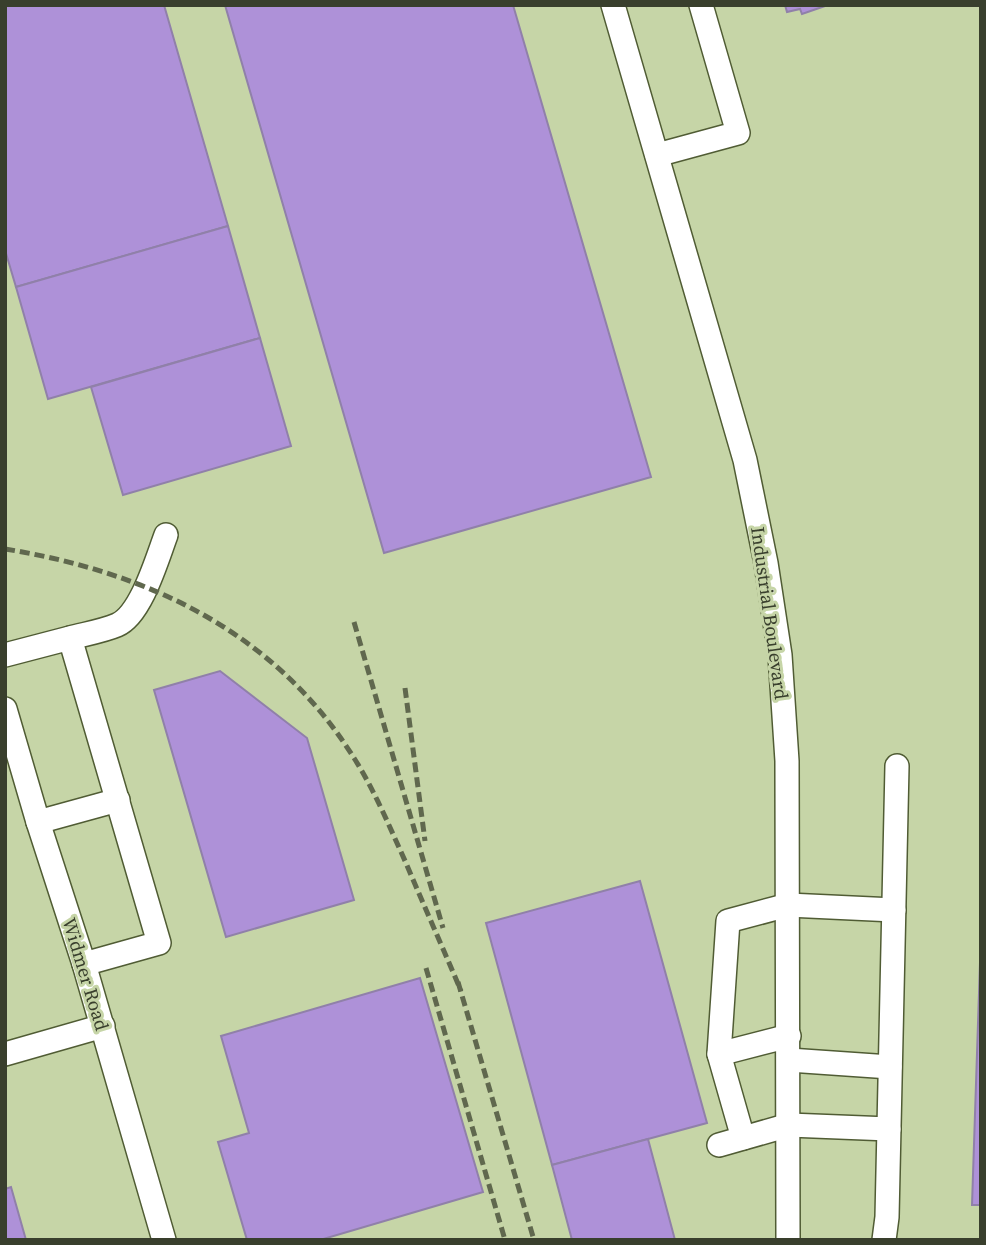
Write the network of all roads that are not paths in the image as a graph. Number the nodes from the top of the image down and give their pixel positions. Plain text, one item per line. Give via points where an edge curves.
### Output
1 (613, 5) edge
2 (701, 5) edge
3 (657, 155) junction
4 (166, 535) dead end
5 (70, 638) junction
6 (5, 655) edge
7 (5, 709) edge
8 (897, 766) dead end
9 (117, 800) junction
10 (38, 822) junction
11 (789, 905) junction
12 (894, 910) junction
13 (84, 964) junction
14 (103, 1026) junction
15 (789, 1036) junction
16 (719, 1054) junction
17 (5, 1055) edge
18 (789, 1060) junction
19 (890, 1067) junction
20 (789, 1125) junction
21 (889, 1129) junction
22 (743, 1138) junction
23 (719, 1145) dead end
24 (164, 1240) edge
25 (788, 1240) edge
26 (884, 1240) edge

1 - 3 street, Industrial Boulevard
2 - 3 street via 738,133
3 - 11 street, Industrial Boulevard via 745,460 766,563 780,655
4 - 5 street via 130,617 118,625
5 - 6 street
5 - 9 street
7 - 10 street, Widmer Road
8 - 12 street
9 - 10 street
9 - 13 street via 159,943
10 - 13 street, Widmer Road
11 - 12 street
11 - 15 street, Industrial Boulevard
11 - 16 street via 728,921
12 - 19 street
13 - 14 street, Widmer Road
14 - 17 street
14 - 24 street, Widmer Road
15 - 16 street
15 - 18 street, Industrial Boulevard
16 - 22 street
18 - 19 street
18 - 20 street, Industrial Boulevard
19 - 21 street
20 - 21 street
20 - 22 street
20 - 25 street, Industrial Boulevard
21 - 26 street
22 - 23 street

